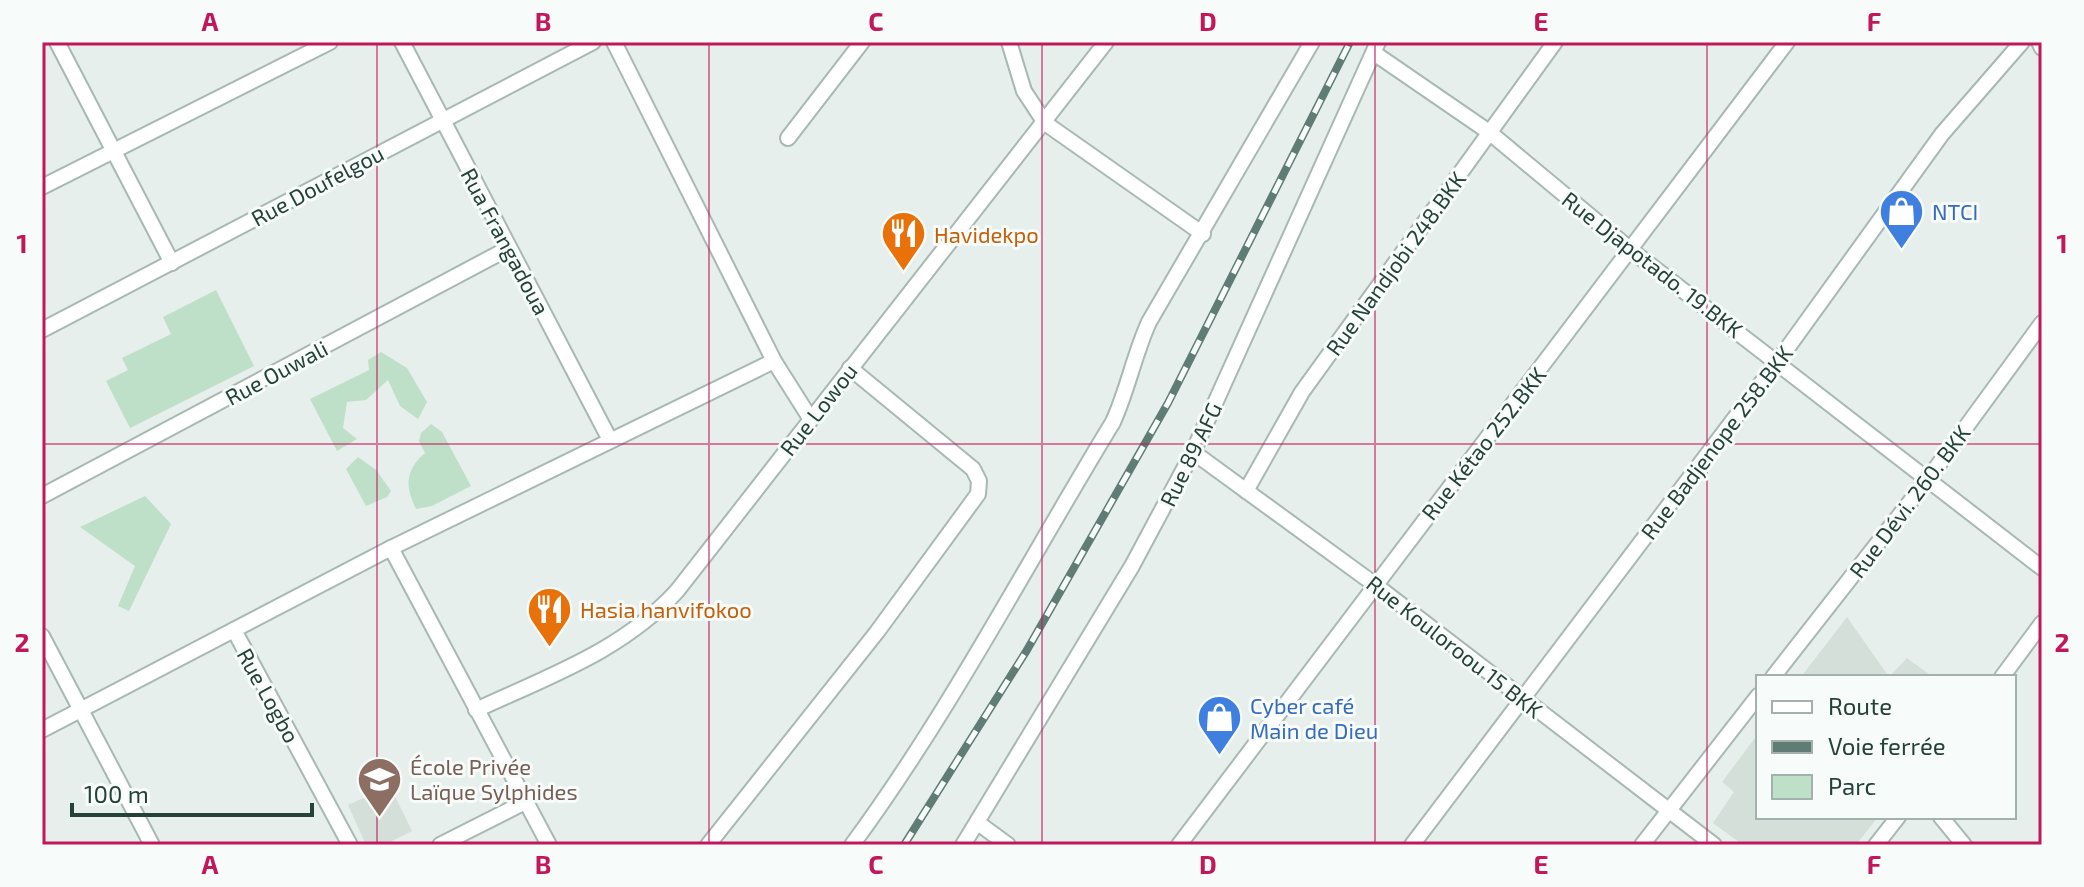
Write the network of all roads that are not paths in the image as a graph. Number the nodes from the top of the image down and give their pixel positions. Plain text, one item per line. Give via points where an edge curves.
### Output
1 (57, 42) edge
2 (330, 42) edge
3 (402, 42) edge
4 (593, 42) edge
5 (614, 42) edge
6 (862, 42) edge
7 (1009, 42) edge
8 (1106, 42) edge
9 (1312, 42) edge
10 (1555, 42) edge
11 (1787, 42) edge
12 (2022, 42) edge
13 (2039, 42) edge
14 (1376, 47) edge
15 (2042, 48) edge
16 (442, 119) junction
17 (1045, 123) junction
18 (1489, 132) junction
19 (788, 138) dead end
20 (113, 152) junction
21 (42, 187) edge
22 (1203, 234) junction
23 (509, 248) junction
24 (1632, 251) junction
25 (172, 263) junction
26 (2042, 323) edge
27 (42, 330) edge
28 (774, 361) junction
29 (1778, 361) junction
30 (850, 368) junction
31 (810, 418) junction
32 (610, 440) junction
33 (1193, 452) junction
34 (1928, 479) junction
35 (1246, 491) junction
36 (42, 496) edge
37 (391, 548) junction
38 (2042, 568) edge
39 (1374, 584) junction
40 (2042, 623) edge
41 (234, 630) junction
42 (42, 636) edge
43 (1775, 675) edge
44 (2003, 675) edge
45 (1523, 699) junction
46 (1756, 699) edge
47 (81, 710) junction
48 (476, 710) junction
49 (42, 730) edge
50 (525, 802) junction
51 (1667, 811) junction
52 (1896, 819) edge
53 (1943, 819) edge
54 (978, 823) junction
55 (152, 845) edge
56 (350, 845) edge
57 (440, 845) edge
58 (549, 845) edge
59 (708, 845) edge
60 (852, 845) edge
61 (963, 845) edge
62 (1008, 845) edge
63 (1179, 845) edge
64 (1412, 845) edge
65 (1642, 845) edge
66 (1714, 845) edge
67 (1876, 845) edge
68 (1964, 845) edge

1 - 20 street
2 - 20 street
3 - 16 street, Rua Frangadoua
4 - 16 street, Rue Doufelgou
5 - 28 street
6 - 19 street
7 - 17 street via 1024,91
8 - 17 street, Rue Lowou
9 - 22 street
10 - 18 street, Rue Nandjobi 248.BKK
11 - 24 street, Rue Kétao 252.BKK
12 - 29 street, Rue Badjenope 258.BKK via 1942,134
13 - 15 street
14 - 18 street, Rue Djapotado. 19.BKK
14 - 33 street, Rue 89 AFG
16 - 23 street, Rua Frangadoua
16 - 25 street, Rue Doufelgou
17 - 22 street
17 - 30 street, Rue Lowou
18 - 24 street, Rue Djapotado. 19.BKK
18 - 35 street, Rue Nandjobi 248.BKK via 1302,392
20 - 21 street
20 - 25 street
22 - 60 street via 1149,322 1113,422 973,659
23 - 32 street, Rua Frangadoua
23 - 36 street, Rue Ouwali
24 - 29 street, Rue Djapotado. 19.BKK
24 - 39 street, Rue Kétao 252.BKK
25 - 27 street, Rue Doufelgou
26 - 34 street, Rue Dévi. 260. BKK
28 - 31 street
28 - 32 street
29 - 34 street, Rue Djapotado. 19.BKK
29 - 45 street, Rue Badjenope 258.BKK
30 - 31 street, Rue Lowou
30 - 59 street via 973,469 978,494 877,632
31 - 48 street, Rue Lowou via 650,621 618,643
32 - 37 street
33 - 35 street, Rue Kouloroou 15 BKK
33 - 54 street, Rue 89 AFG via 1132,566
34 - 38 street, Rue Djapotado. 19.BKK
34 - 43 street, Rue Dévi. 260. BKK
35 - 39 street, Rue Kouloroou 15 BKK
37 - 41 street
37 - 48 street
39 - 45 street, Rue Kouloroou 15 BKK
39 - 63 street, Rue Kétao 252.BKK
40 - 44 street
41 - 47 street
41 - 56 street, Rue Logbo
42 - 47 street
45 - 51 street, Rue Kouloroou 15 BKK
45 - 64 street, Rue Badjenope 258.BKK
46 - 51 street
47 - 49 street
47 - 55 street
48 - 50 street
50 - 57 street
50 - 58 street
51 - 65 street
51 - 66 street, Rue Kouloroou 15 BKK
52 - 67 street
53 - 68 street
54 - 61 street, Rue 89 AFG
54 - 62 street

